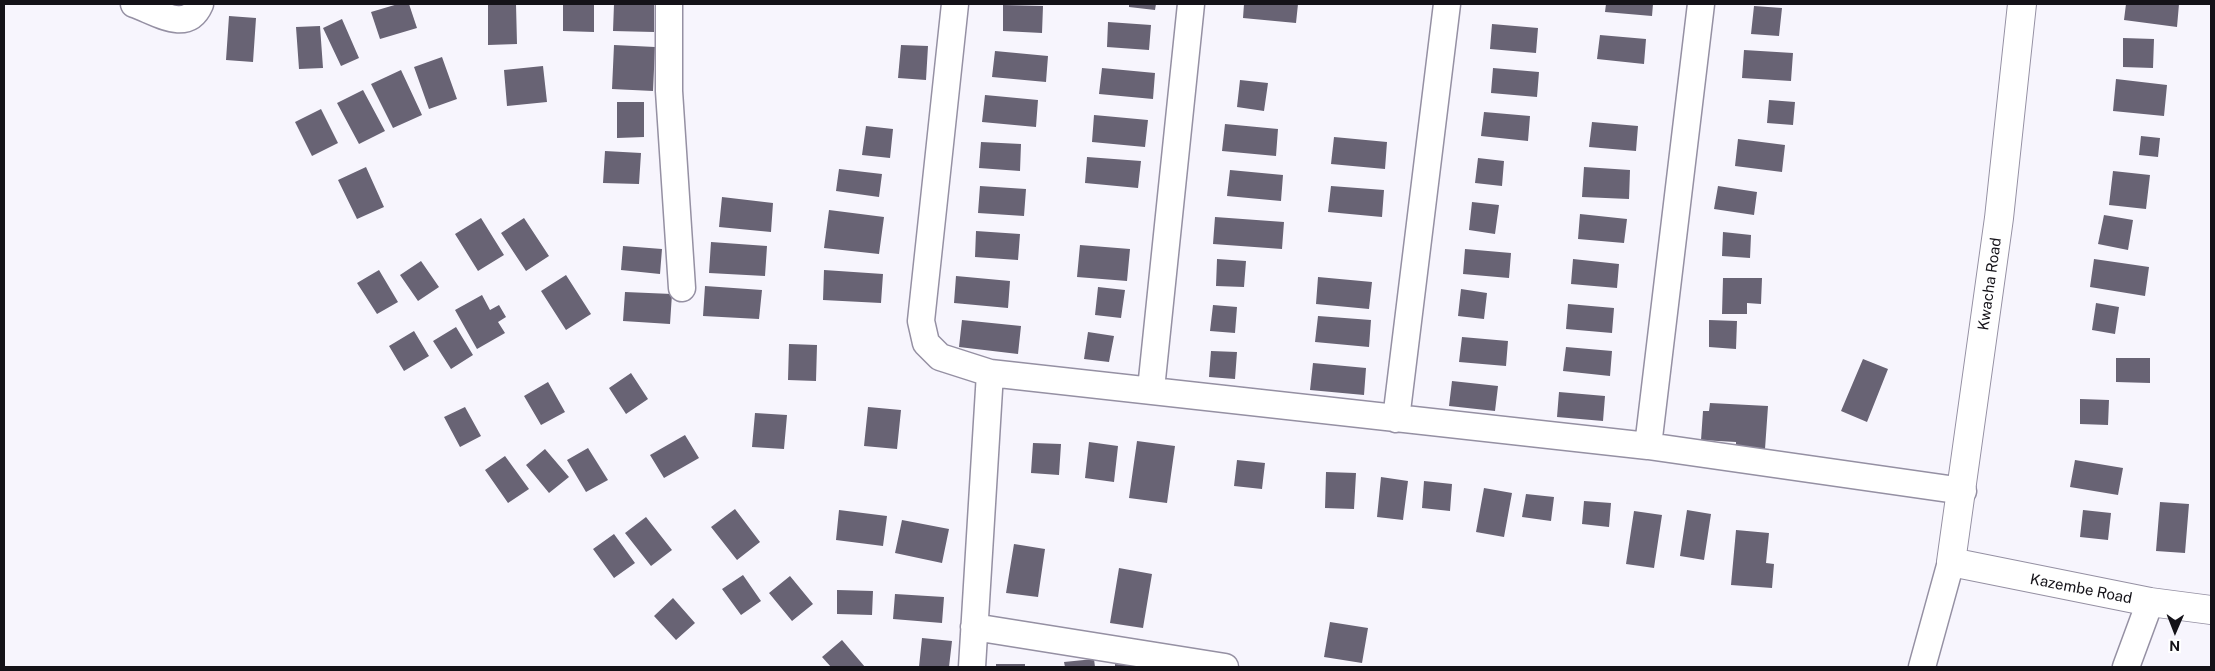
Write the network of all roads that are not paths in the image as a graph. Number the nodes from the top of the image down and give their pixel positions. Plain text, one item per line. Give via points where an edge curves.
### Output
1 (134, 4) edge
2 (200, 4) edge
3 (669, 4) edge
4 (955, 4) edge
5 (1191, 4) edge
6 (1447, 4) edge
7 (1701, 4) edge
8 (2022, 4) edge
9 (682, 288) dead end
10 (990, 373) junction
11 (1152, 389) junction
12 (1396, 420) junction
13 (1648, 446) junction
14 (1962, 491) junction
15 (1951, 562) junction
16 (2150, 602) junction
17 (2211, 610) edge
18 (974, 627) junction
19 (972, 667) edge
20 (1225, 667) edge
21 (1922, 667) edge
22 (2126, 667) edge

1 - 2 street via 181,21 191,18
3 - 9 street via 669,91
4 - 10 street via 921,320 926,343 940,357
5 - 11 street
6 - 12 street
7 - 13 street
8 - 14 main road, Kwacha Road via 1999,218
10 - 11 street
10 - 18 street
11 - 12 street
12 - 13 street
13 - 14 street
14 - 15 main road, Kwacha Road
15 - 16 main road, Kazembe Road
15 - 21 street
16 - 17 main road, Kazembe Road
16 - 22 street
18 - 19 street
18 - 20 street

